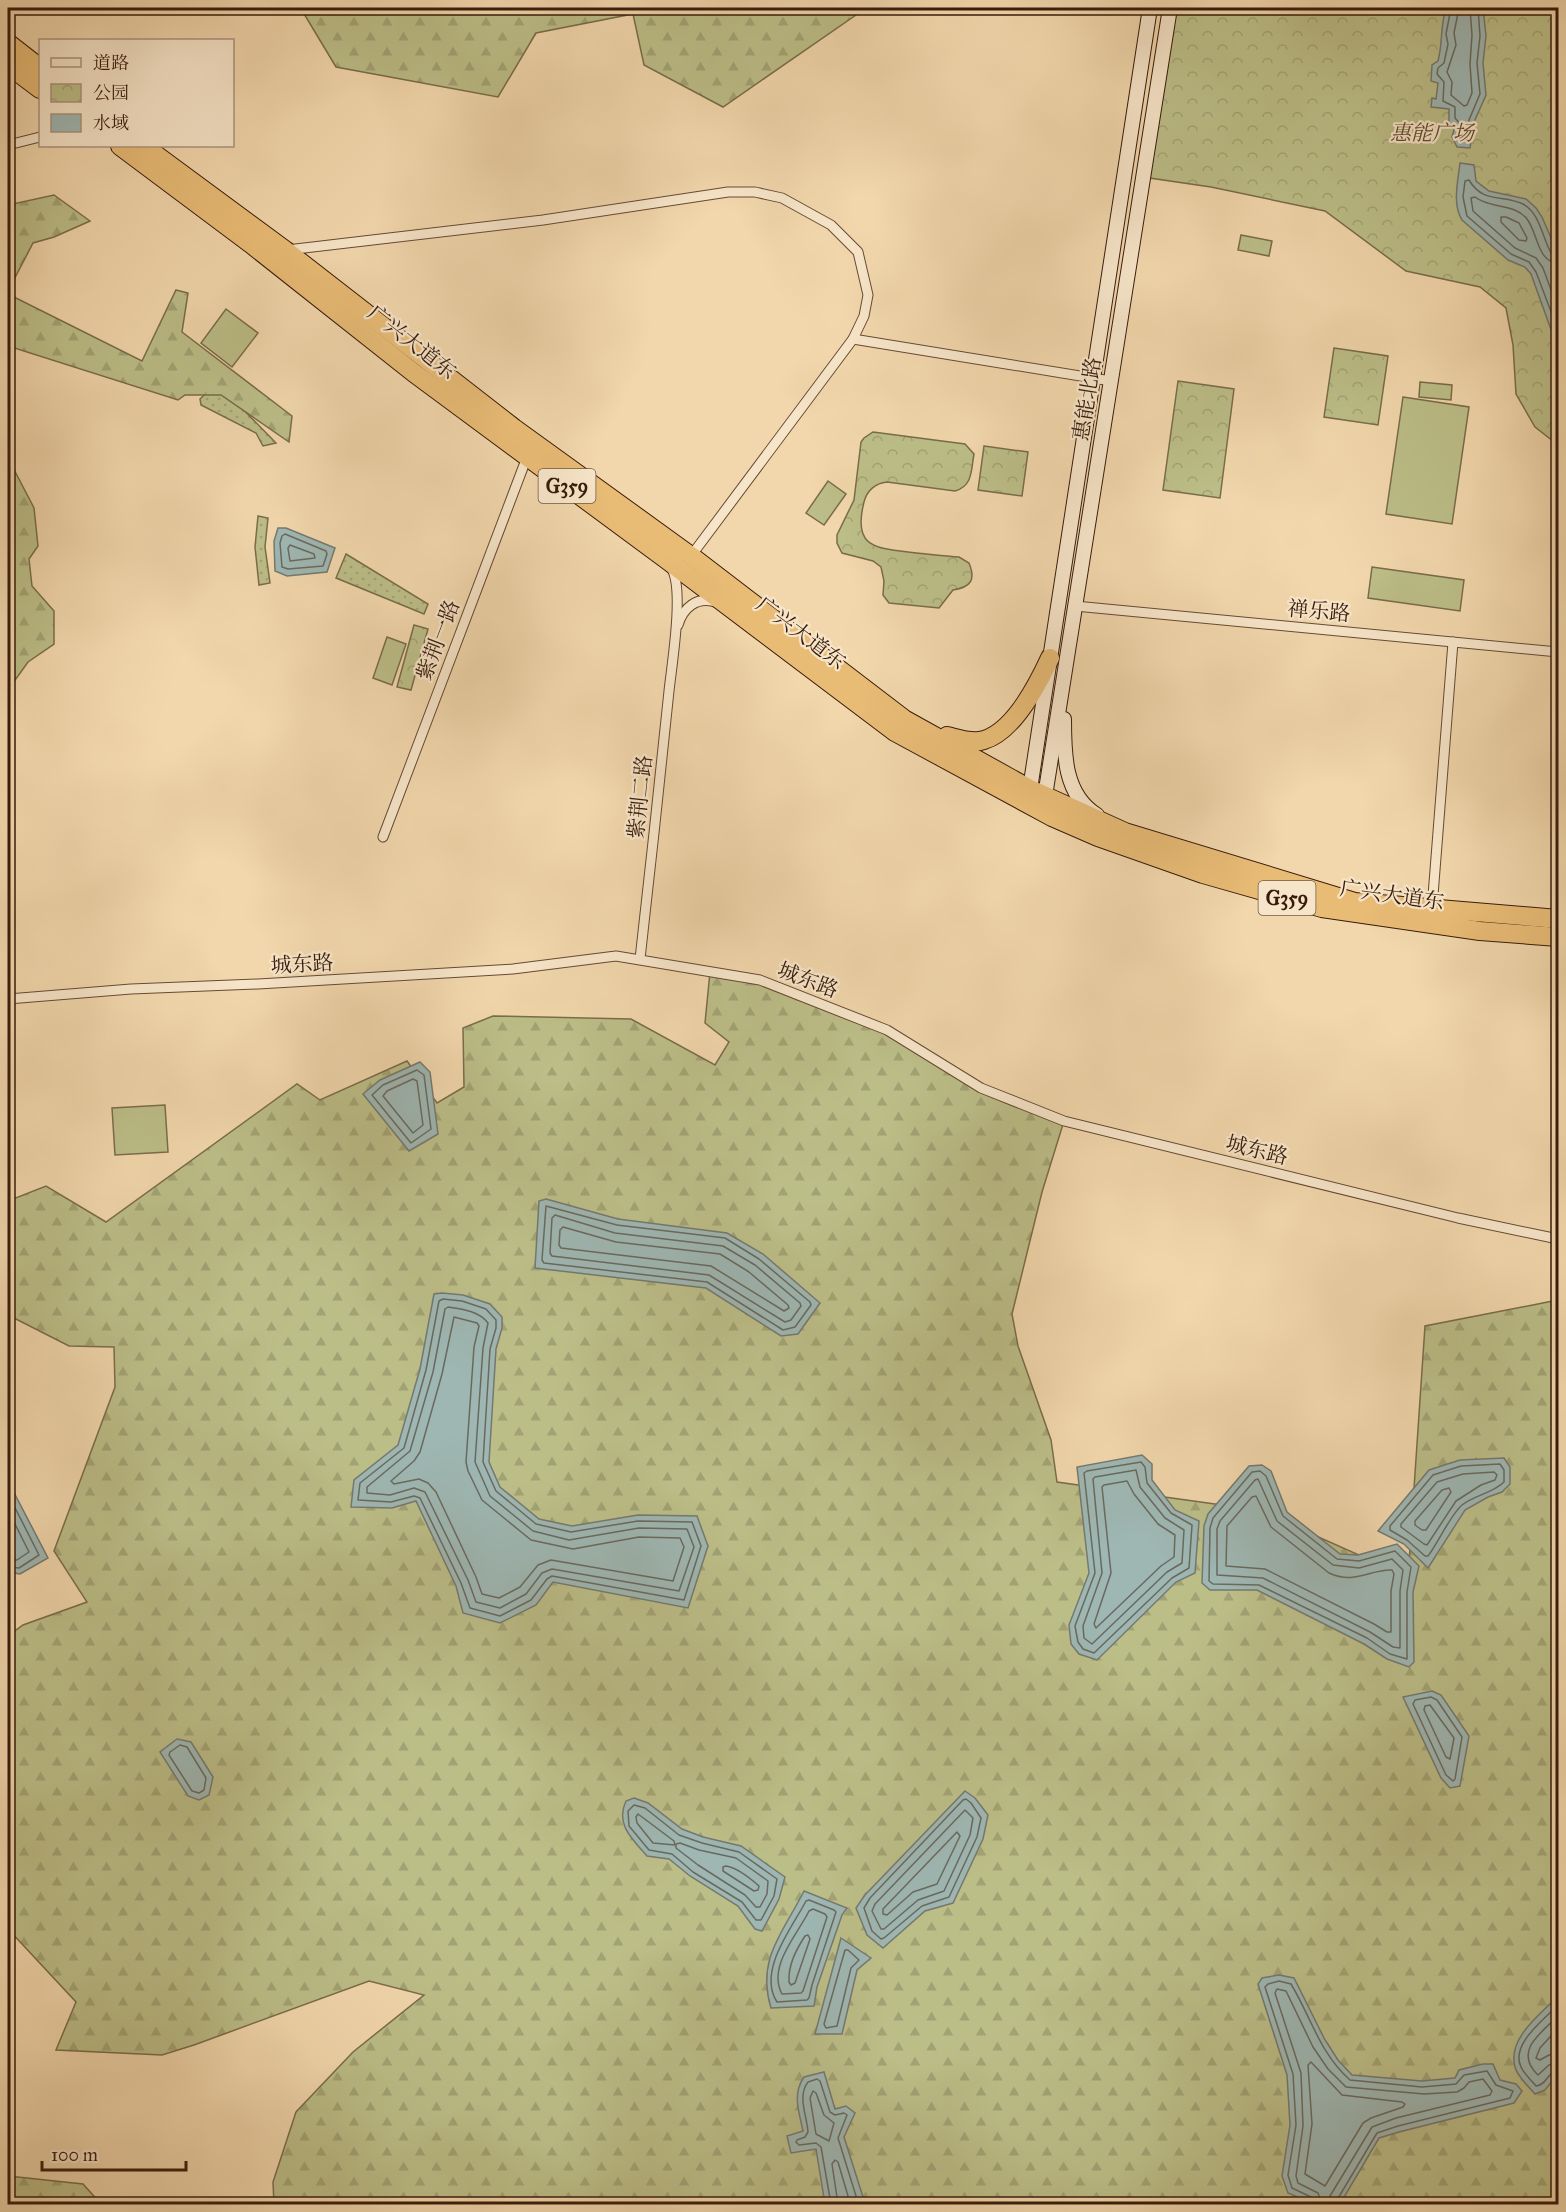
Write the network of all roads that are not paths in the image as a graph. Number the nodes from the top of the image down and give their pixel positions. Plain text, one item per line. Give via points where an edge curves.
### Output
1 (1150, 8) edge
2 (1170, 8) edge
3 (8, 43) edge
4 (8, 65) edge
5 (39, 67) edge
6 (39, 88) edge
7 (39, 137) edge
8 (8, 145) edge
9 (121, 147) edge
10 (145, 147) edge
11 (285, 250) junction
12 (853, 339) junction
13 (1093, 378) junction
14 (1111, 381) junction
15 (527, 457) junction
16 (691, 556) junction
17 (667, 560) junction
18 (727, 605) junction
19 (1075, 606) junction
20 (674, 638) junction
21 (1453, 642) junction
22 (1558, 652) edge
23 (1050, 658) junction
24 (1065, 674) junction
25 (933, 733) junction
26 (1038, 792) junction
27 (1125, 832) junction
28 (383, 837) dead end
29 (1432, 908) junction
30 (1558, 919) edge
31 (1558, 937) edge
32 (640, 959) junction
33 (8, 999) edge
34 (1558, 1239) edge

1 - 13 street, 惠能北路
2 - 14 street, 惠能北路
3 - 5 highway
4 - 6 highway
7 - 8 street
9 - 15 highway, 广兴大道东 / G359
10 - 11 highway, 广兴大道东 / G359
11 - 12 street via 543,220 702,195 755,192 782,198 831,225 858,252 868,295
11 - 16 highway, 广兴大道东 / G359 via 514,428
12 - 13 street
12 - 16 street
13 - 14 street
13 - 23 street, 惠能北路
14 - 19 street, 惠能北路
15 - 17 highway, 广兴大道东 / G359
15 - 28 street, 紫荆一路
16 - 25 highway, 广兴大道东 / G359 via 904,719
17 - 18 highway, 广兴大道东 / G359
17 - 20 street, 紫荆二路 via 675,575
18 - 20 street, 紫荆二路 via 708,600 690,605 681,616
18 - 31 highway, 广兴大道东 / G359 via 895,732 1043,812 1098,837 1203,874 1322,908 1480,931
19 - 21 street, 禅乐路
19 - 24 street, 惠能北路
20 - 32 street, 紫荆二路
21 - 22 street, 禅乐路
21 - 29 street
23 - 25 highway via 1036,689 999,732 984,740 967,741
23 - 26 street, 惠能北路
24 - 26 street, 惠能北路
24 - 27 street via 1064,748 1069,782 1093,813
25 - 26 highway, 广兴大道东 / G359
26 - 27 highway, 广兴大道东 / G359
27 - 29 highway, 广兴大道东 / G359 via 1355,902
29 - 30 highway, 广兴大道东 / G359
32 - 33 street, 城东路 via 616,956 513,969
32 - 34 street, 城东路 via 760,980 887,1030 981,1088 1064,1120 1458,1218

